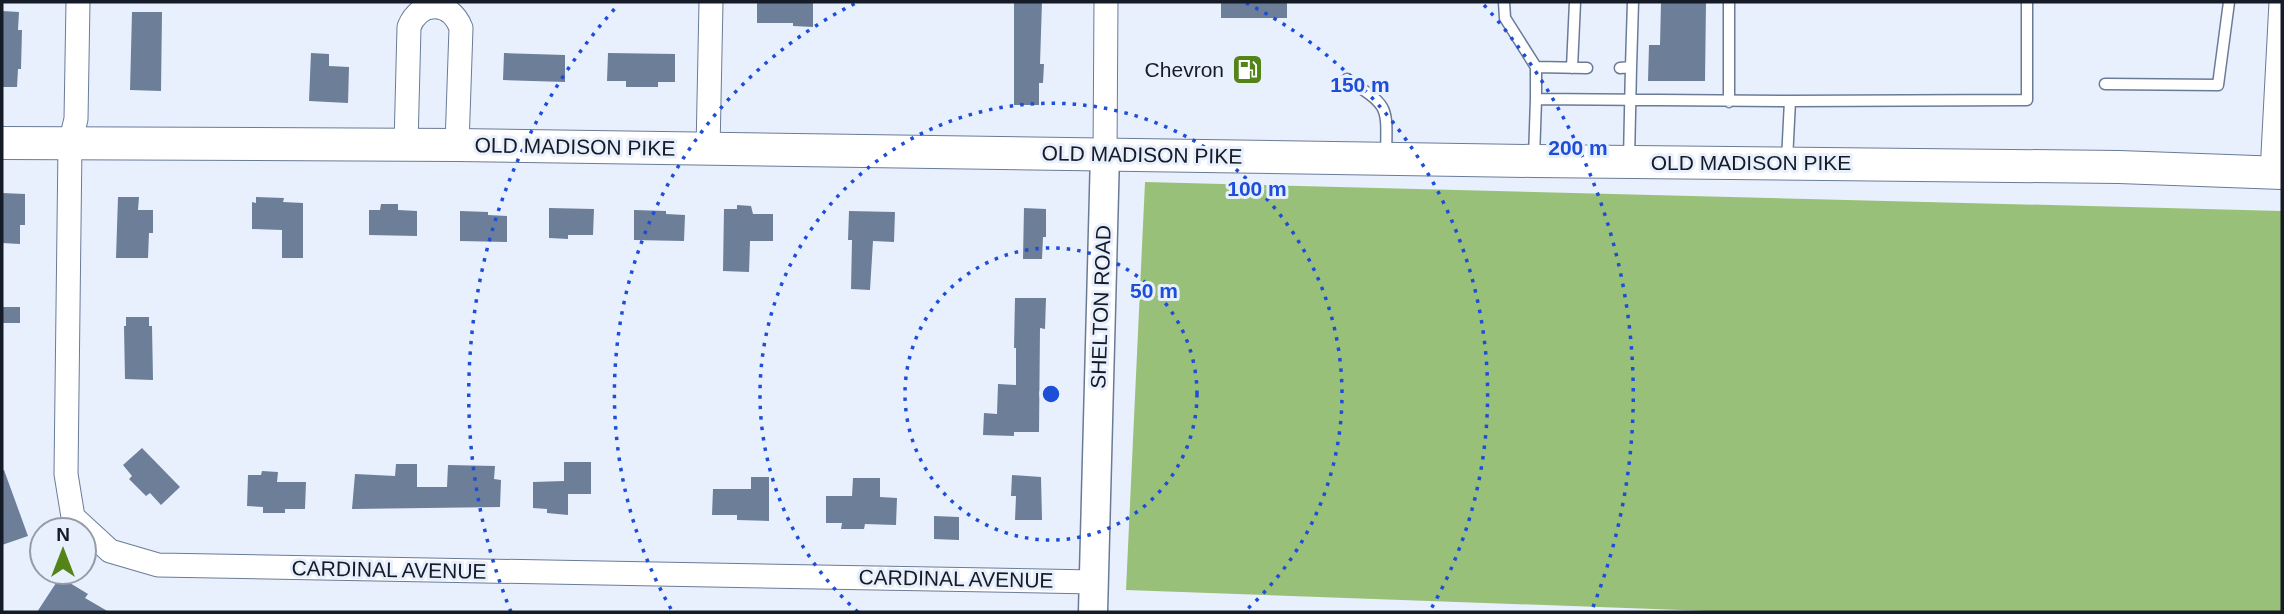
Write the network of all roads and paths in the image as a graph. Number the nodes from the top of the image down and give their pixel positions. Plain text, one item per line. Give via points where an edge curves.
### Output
1 (78, 2) edge
2 (711, 2) edge
3 (1106, 2) edge
4 (1504, 2) edge
5 (1575, 2) edge
6 (1633, 2) edge
7 (1729, 2) edge
8 (2027, 2) edge
9 (2229, 2) edge
10 (2281, 2) edge
11 (1536, 67) junction
12 (1572, 68) junction
13 (1587, 68) dead end
14 (1347, 79) dead end
15 (2105, 84) dead end
16 (1536, 99) junction
17 (1630, 101) junction
18 (1729, 102) junction
19 (1790, 102) junction
20 (2, 143) edge
21 (70, 144) junction
22 (406, 145) junction
23 (457, 145) junction
24 (708, 150) junction
25 (1105, 154) junction
26 (1386, 159) junction
27 (1534, 161) junction
28 (1629, 162) junction
29 (1787, 163) junction
30 (2277, 173) edge
31 (1094, 582) junction
32 (1093, 612) edge

1 - 21 street, CARDINAL AVENUE via 76,119
2 - 24 street
3 - 25 street, SHELTON ROAD
4 - 11 lane via 1504,18
5 - 12 lane
6 - 17 lane via 1626,67
7 - 18 lane
8 - 19 lane via 2027,100
9 - 15 lane via 2218,85
10 - 30 street
11 - 12 lane
11 - 16 lane
12 - 13 lane
14 - 26 lane via 1377,98 1384,108
16 - 17 lane
16 - 27 lane
17 - 18 lane
17 - 28 lane
18 - 19 lane
19 - 29 lane
20 - 21 main road, OLD MADISON PIKE
21 - 22 main road, OLD MADISON PIKE
21 - 31 street, CARDINAL AVENUE via 66,474 74,517 110,551 158,565
22 - 23 main road, OLD MADISON PIKE
22 - 23 street via 409,27 420,8 433,4 447,6 461,27
23 - 24 main road, OLD MADISON PIKE
24 - 25 main road, OLD MADISON PIKE
25 - 26 main road, OLD MADISON PIKE
25 - 31 street, SHELTON ROAD
26 - 27 main road, OLD MADISON PIKE
27 - 28 main road, OLD MADISON PIKE
28 - 29 main road, OLD MADISON PIKE
29 - 30 main road, OLD MADISON PIKE
31 - 32 street, SHELTON ROAD

